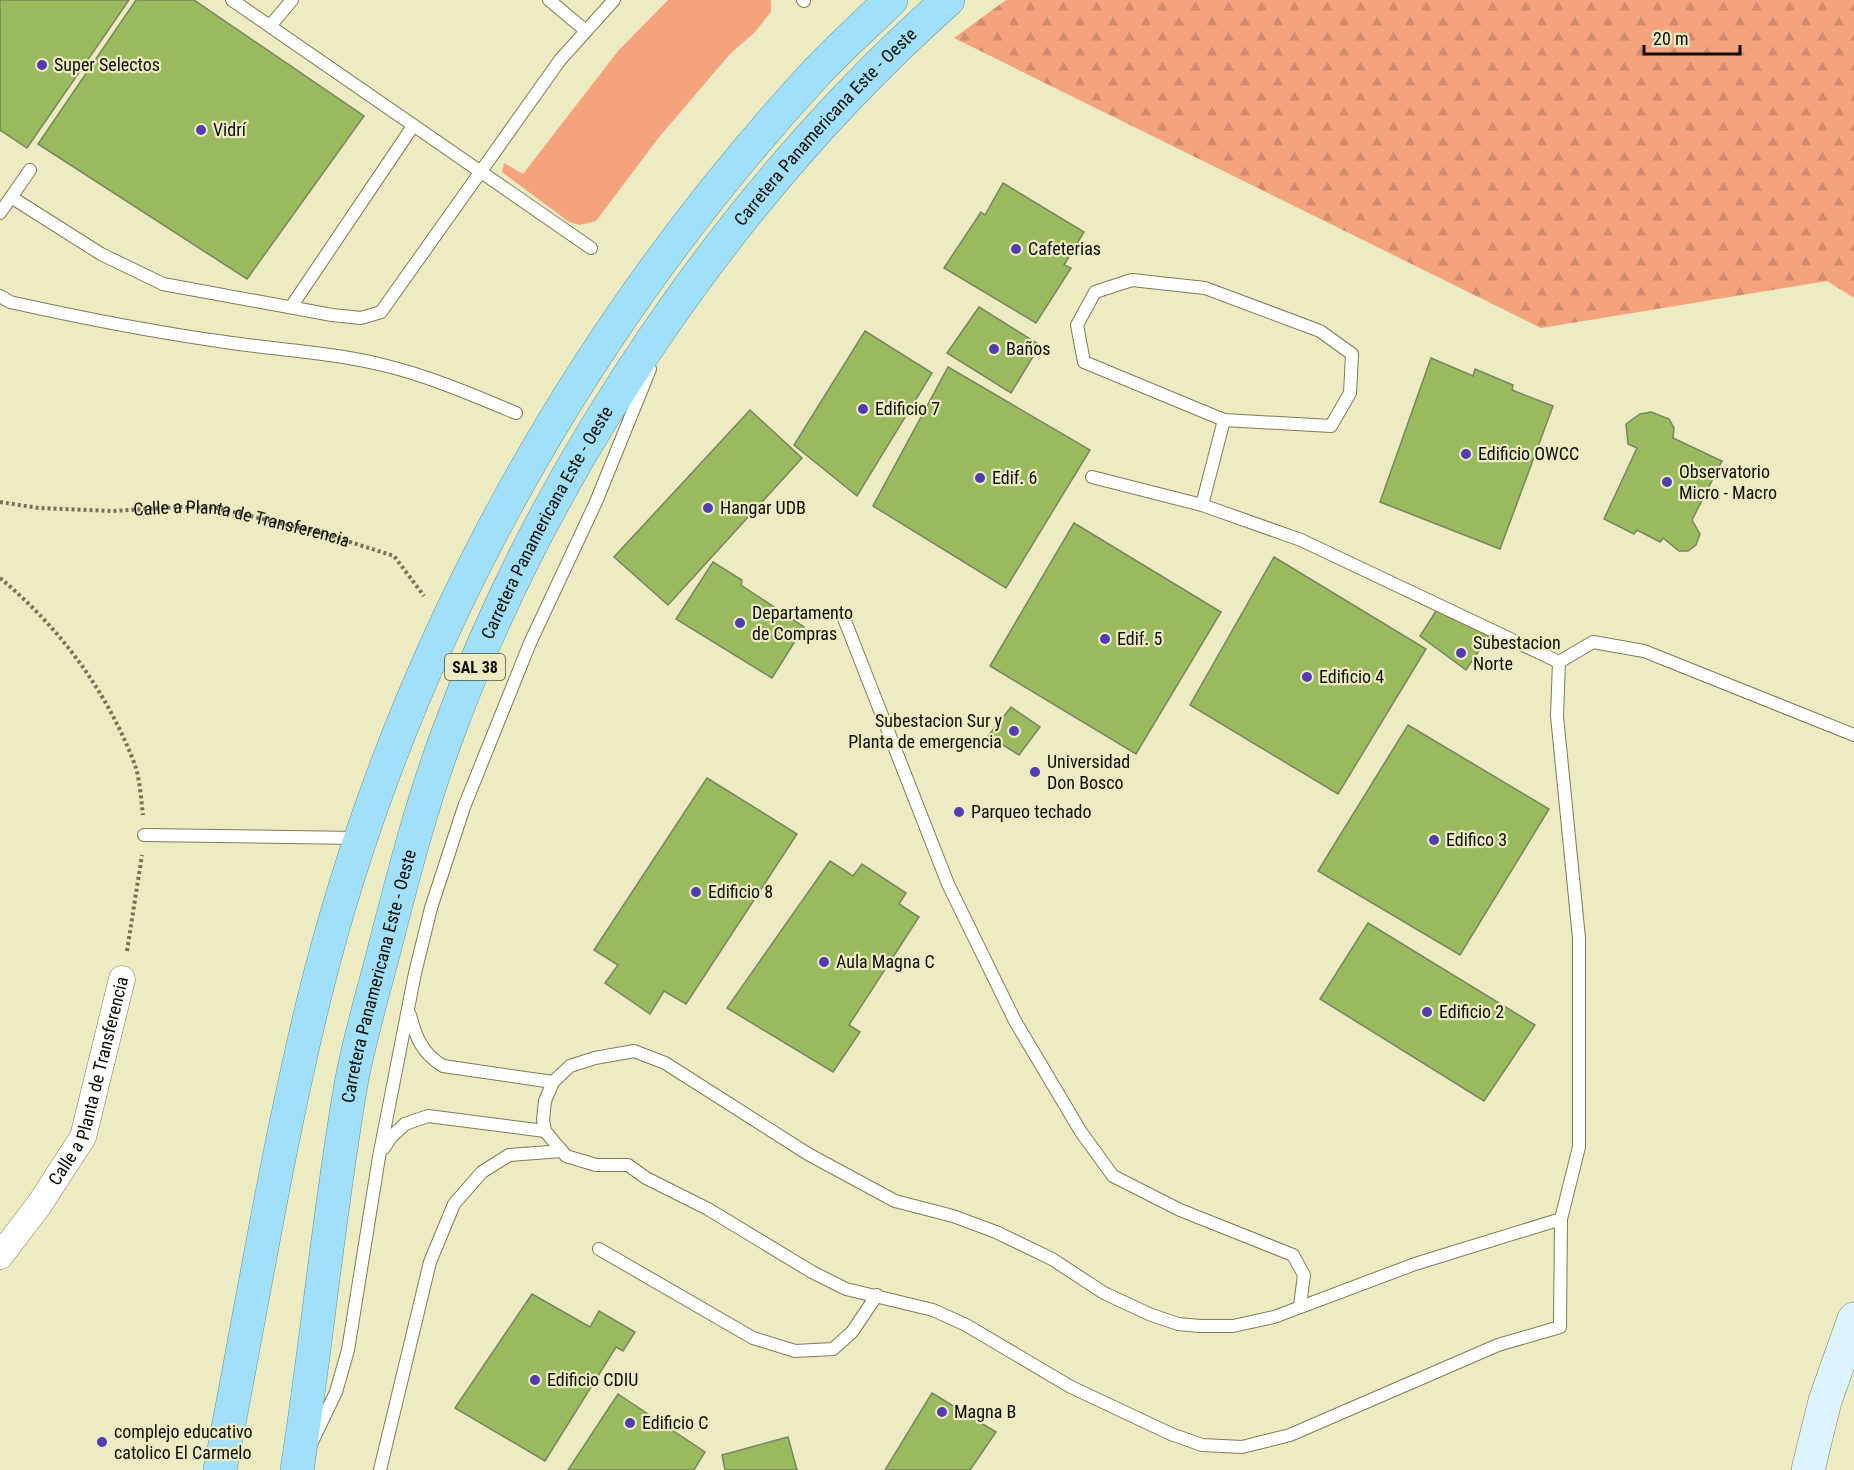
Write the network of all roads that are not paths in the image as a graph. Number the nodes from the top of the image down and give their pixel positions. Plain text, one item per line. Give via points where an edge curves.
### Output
1 (232, 0) edge
2 (292, 0) edge
3 (549, 0) edge
4 (614, 0) edge
5 (891, 0) edge
6 (948, 0) edge
7 (270, 26) junction
8 (586, 31) junction
9 (413, 126) junction
10 (30, 170) dead end
11 (480, 172) junction
12 (11, 197) junction
13 (0, 213) edge
14 (591, 248) dead end
15 (0, 297) edge
16 (291, 307) junction
17 (672, 312) junction
18 (516, 413) dead end
19 (1224, 420) junction
20 (1092, 477) dead end
21 (1202, 504) junction
22 (845, 621) dead end
23 (1558, 662) junction
24 (1854, 735) edge
25 (144, 835) road end
26 (362, 838) junction
27 (122, 979) road end
28 (408, 1009) junction
29 (553, 1082) junction
30 (545, 1131) junction
31 (562, 1151) junction
32 (379, 1157) junction
33 (1561, 1219) junction
34 (599, 1249) dead end
35 (0, 1256) edge
36 (877, 1295) junction
37 (1300, 1306) junction
38 (1854, 1319) edge
39 (298, 1465) edge
40 (220, 1470) edge
41 (380, 1470) edge
42 (1809, 1470) edge

1 - 7 lane
2 - 7 lane
3 - 8 lane
4 - 8 lane
5 - 26 highway, SAL 38 via 816,73 735,166 667,251 572,391 482,547 381,779
6 - 17 highway, Carretera Panamericana Este - Oeste / SAL 38 via 891,50 829,115
7 - 9 lane
8 - 11 lane via 560,60
9 - 11 lane
9 - 16 lane
10 - 12 lane
11 - 14 lane
11 - 16 lane via 381,312 361,318
12 - 13 lane
12 - 16 lane via 101,254 163,284
15 - 18 lane via 105,324 385,365
17 - 28 lane via 620,446 530,643 464,807 431,908
17 - 39 highway, Carretera Panamericana Este - Oeste / SAL 38 via 557,493 481,653 448,732 415,830 352,1082
19 - 19 lane via 1331,426 1350,393 1352,354 1320,331 1205,288 1132,280 1095,292 1077,325 1084,362
19 - 21 lane
20 - 21 lane
21 - 23 lane via 1301,540
22 - 37 lane via 948,884 1015,1021 1081,1132 1113,1176 1180,1210 1293,1255 1304,1275
23 - 24 lane via 1593,642 1644,651
23 - 33 lane via 1557,716 1579,938 1579,1147
25 - 26 lane
26 - 40 highway, SAL 38 via 307,1031 284,1133
27 - 35 street, Calle a Planta de Transferencia via 83,1137
28 - 29 lane via 420,1047 443,1066
28 - 32 lane
29 - 30 lane via 545,1101
29 - 37 lane via 570,1066 634,1051 665,1063 846,1177 895,1202 953,1216 996,1232 1149,1314 1178,1324 1233,1326 1274,1317
30 - 31 lane
30 - 32 lane via 428,1116 405,1124 390,1137
31 - 36 lane via 566,1156 596,1165 628,1165 812,1272 846,1289
31 - 41 lane via 510,1155 482,1172 454,1204 430,1262
32 - 39 lane via 348,1350 318,1434
33 - 36 lane via 1560,1327 1498,1345 1290,1435 1242,1448 1202,1444 1171,1434 1071,1387 966,1324 933,1310
33 - 37 lane via 1415,1264
34 - 36 lane via 753,1338 795,1352 833,1349 852,1332
38 - 42 main road via 1828,1390

